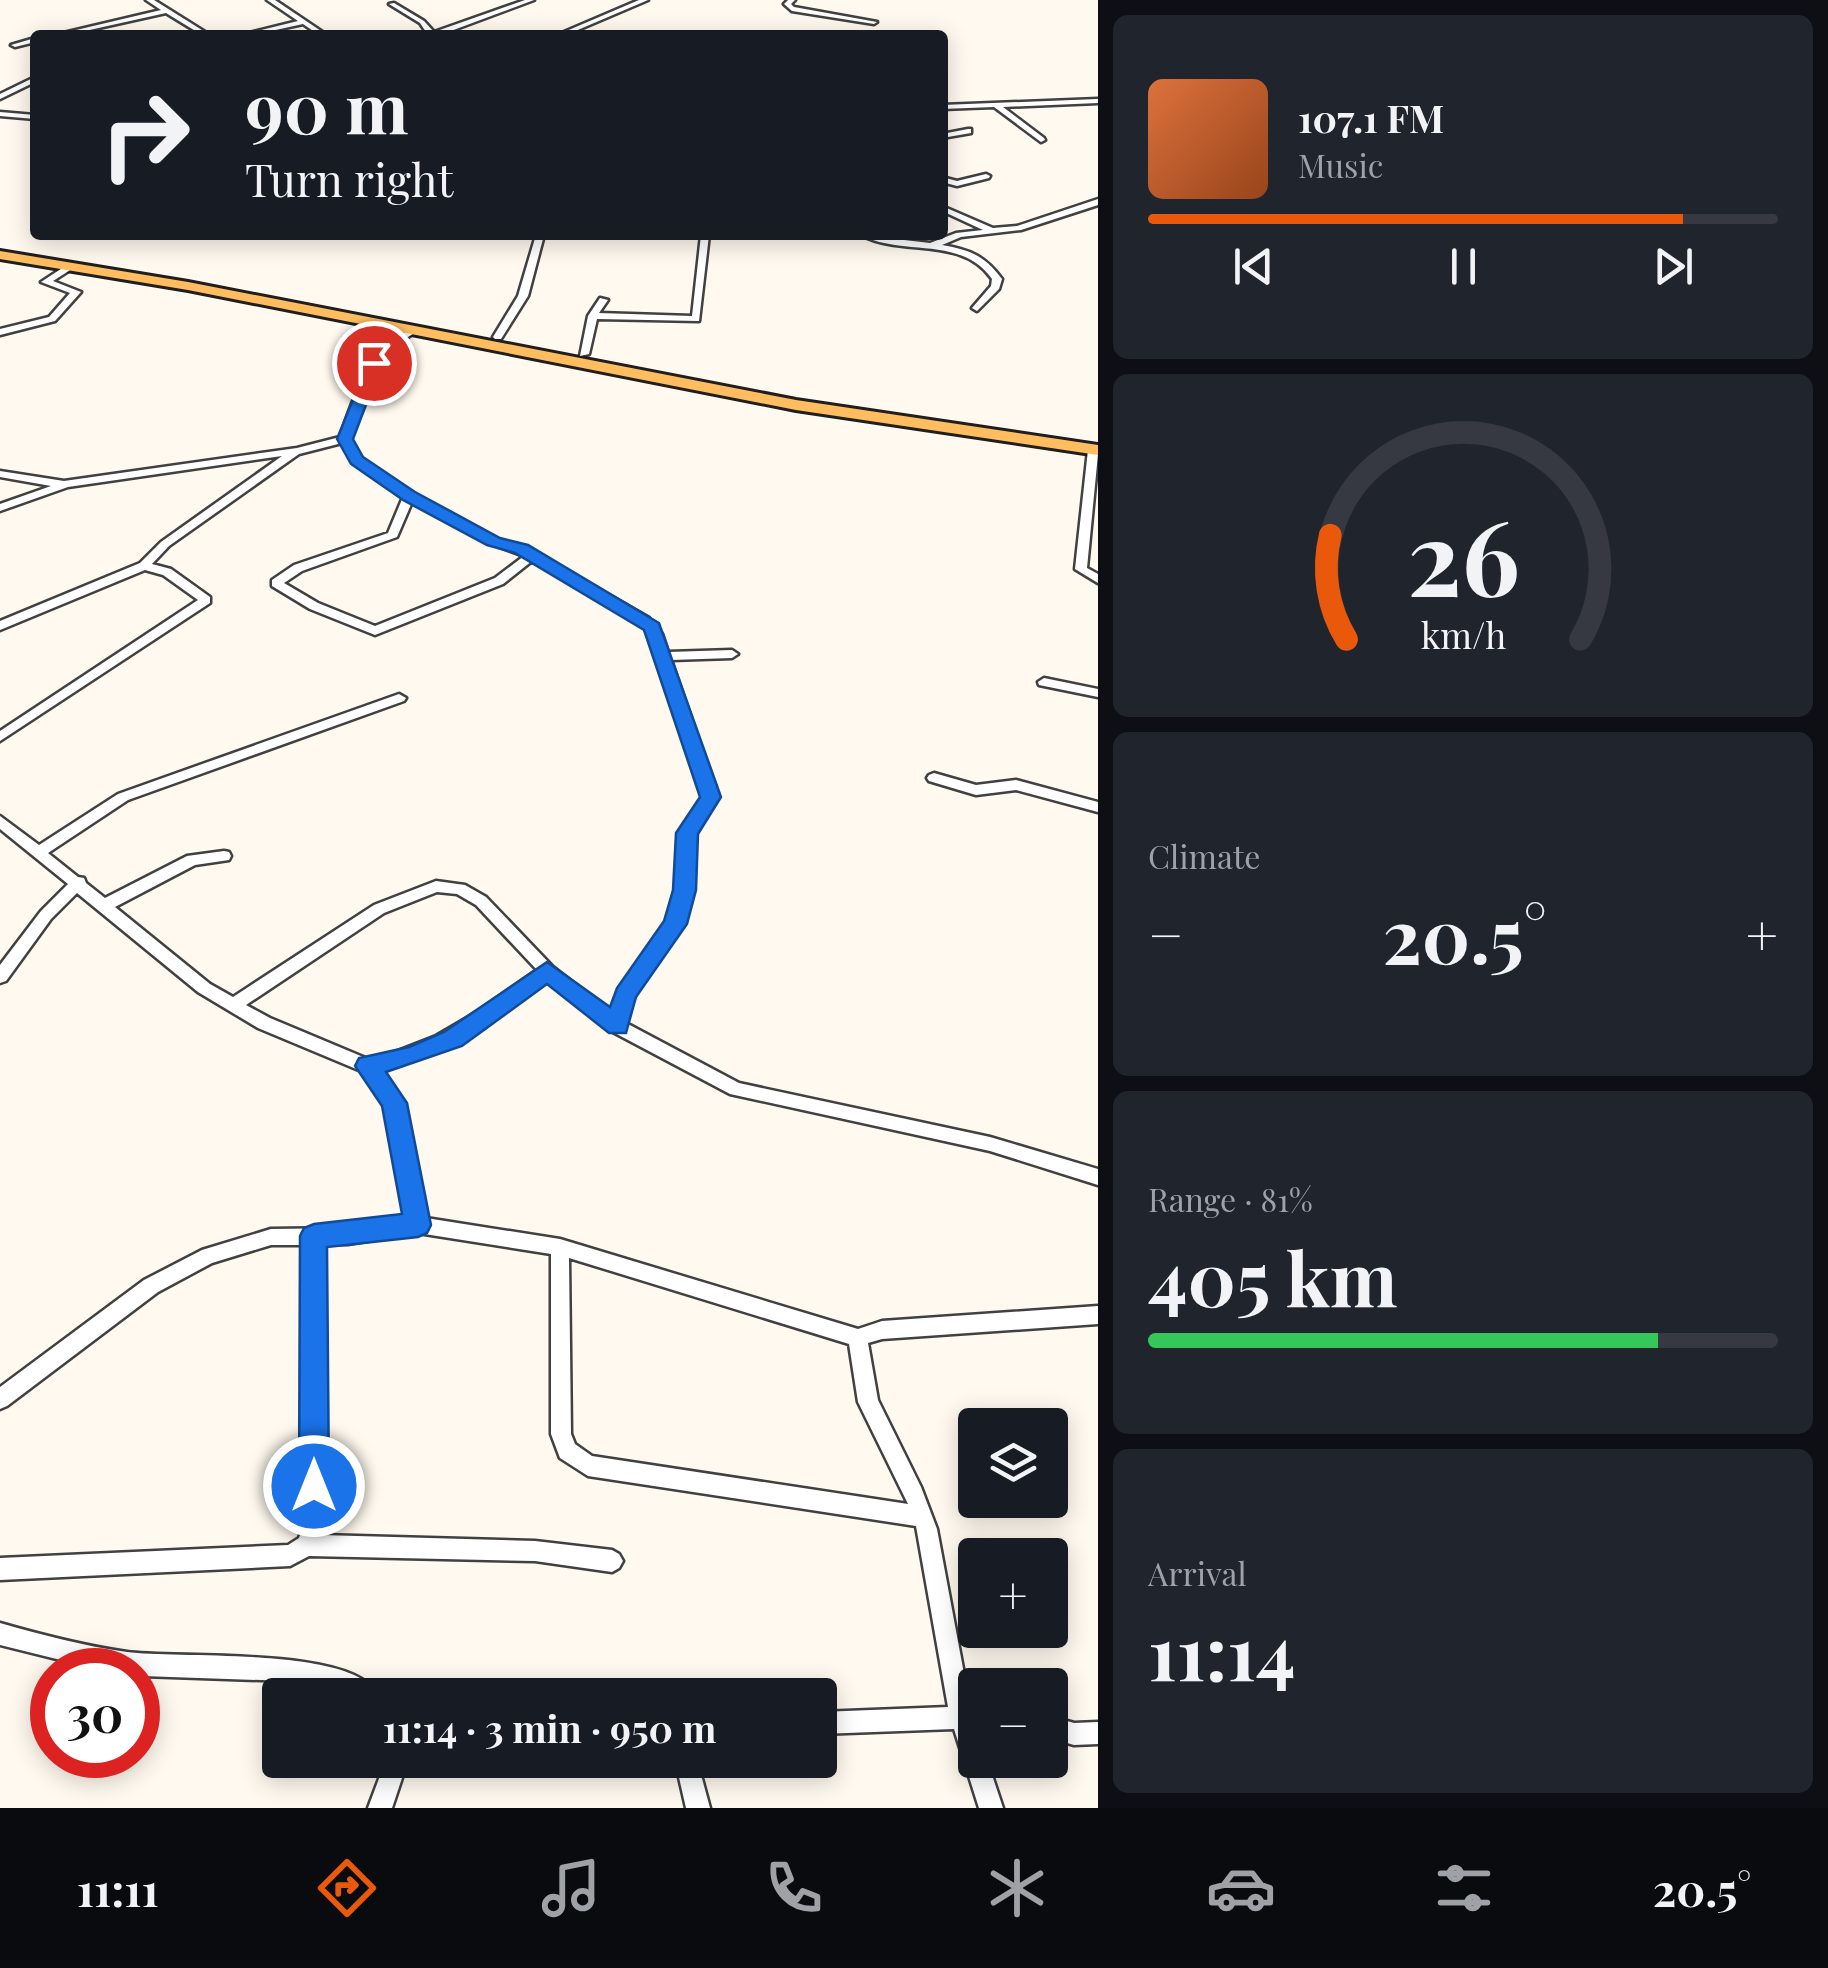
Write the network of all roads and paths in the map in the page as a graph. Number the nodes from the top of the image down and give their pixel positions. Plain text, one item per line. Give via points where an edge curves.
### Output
1 (149, 0) edge
2 (270, 0) edge
3 (531, 0) edge
4 (645, 0) edge
5 (792, 0) edge
6 (392, 4) dead end
7 (166, 11) junction
8 (303, 22) junction
9 (874, 22) dead end
10 (80, 30) edge
11 (198, 30) edge
12 (267, 30) edge
13 (316, 30) edge
14 (429, 30) edge
15 (447, 30) edge
16 (572, 30) edge
17 (30, 41) edge
18 (15, 45) dead end
19 (30, 83) edge
20 (0, 98) edge
21 (1098, 101) edge
22 (996, 105) junction
23 (948, 107) edge
24 (0, 114) edge
25 (30, 117) edge
26 (968, 131) dead end
27 (948, 135) edge
28 (1041, 140) dead end
29 (986, 176) dead end
30 (948, 181) edge
31 (1098, 202) edge
32 (948, 211) edge
33 (992, 231) junction
34 (948, 239) edge
35 (539, 240) edge
36 (705, 240) edge
37 (890, 240) edge
38 (945, 240) edge
39 (0, 246) edge
40 (926, 247) junction
41 (0, 254) edge
42 (51, 257) junction
43 (73, 265) junction
44 (603, 300) dead end
45 (977, 308) dead end
46 (593, 316) junction
47 (0, 332) edge
48 (411, 332) junction
49 (498, 338) junction
50 (584, 354) junction
51 (345, 439) junction
52 (1096, 447) edge
53 (297, 450) junction
54 (0, 474) edge
55 (1093, 476) edge
56 (66, 484) junction
57 (409, 496) junction
58 (0, 508) edge
59 (1093, 517) edge
60 (532, 556) junction
61 (144, 566) junction
62 (1098, 579) edge
63 (0, 626) edge
64 (732, 654) dead end
65 (664, 656) junction
66 (1044, 682) dead end
67 (1098, 694) edge
68 (398, 698) dead end
69 (0, 737) edge
70 (934, 778) dead end
71 (1098, 807) edge
72 (0, 821) edge
73 (40, 851) junction
74 (224, 856) dead end
75 (79, 882) junction
76 (105, 905) junction
77 (547, 971) junction
78 (0, 977) edge
79 (236, 1003) junction
80 (618, 1026) junction
81 (368, 1066) junction
82 (1098, 1177) edge
83 (418, 1225) junction
84 (314, 1236) junction
85 (560, 1247) junction
86 (1098, 1315) edge
87 (858, 1338) junction
88 (0, 1399) edge
89 (923, 1517) junction
90 (308, 1545) junction
91 (612, 1561) dead end
92 (0, 1570) edge
93 (0, 1634) edge
94 (958, 1673) edge
95 (336, 1678) edge
96 (958, 1717) edge
97 (837, 1722) edge
98 (1068, 1732) edge
99 (1098, 1732) edge
100 (391, 1778) edge
101 (690, 1778) edge
102 (983, 1778) edge
103 (380, 1808) edge
104 (698, 1808) edge
105 (991, 1808) edge

1 - 7 street
2 - 8 street
3 - 15 street
4 - 16 street
5 - 9 street via 792,9
6 - 14 street
7 - 10 street
7 - 11 street
8 - 12 street
8 - 13 street
17 - 18 street
19 - 20 street
21 - 22 street
22 - 23 street
22 - 28 street
24 - 25 street
26 - 27 street
29 - 30 street
31 - 33 street
32 - 33 street
33 - 34 street
35 - 49 street via 524,296
36 - 46 street via 696,319
37 - 40 street
38 - 40 street
39 - 42 main road
40 - 45 street via 968,254 992,267 996,287
41 - 42 main road
42 - 43 main road
42 - 49 main road
43 - 47 street via 46,282 76,292 60,313
43 - 48 main road
44 - 46 street
46 - 50 street
48 - 51 street via 374,363
48 - 52 main road via 796,405
49 - 50 main road
50 - 52 main road
51 - 53 street
51 - 57 street via 356,460
52 - 55 street
53 - 56 street
53 - 61 street
54 - 56 street
55 - 59 street
56 - 58 street
57 - 60 street
57 - 60 street via 393,535 298,568 276,583 375,631 499,580
59 - 62 street via 1081,569
60 - 65 street via 645,620
61 - 63 street
61 - 69 street via 167,572 206,600
64 - 65 street
65 - 80 street via 710,797 687,833 675,924 625,995
66 - 67 street
68 - 73 street via 123,798
70 - 71 street via 976,790 1016,785
72 - 73 street
73 - 75 street
74 - 76 street via 192,860
75 - 76 street
75 - 78 street
76 - 79 street via 172,964
77 - 79 street via 480,901 436,886 379,909
77 - 80 street
77 - 81 street via 453,1039
79 - 81 street via 264,1022
80 - 82 street via 736,1088 990,1144
81 - 83 street via 394,1103
83 - 84 street
83 - 85 street
84 - 88 street via 270,1237 208,1256 151,1286
84 - 90 street
85 - 87 street
85 - 89 street via 561,1434 567,1451 588,1466
86 - 87 street via 882,1330
87 - 89 street via 868,1402
89 - 94 street
90 - 91 street via 516,1550
90 - 92 street via 290,1555
93 - 95 street via 85,1658
96 - 97 street
98 - 99 street
100 - 103 street
101 - 104 street
102 - 105 street

